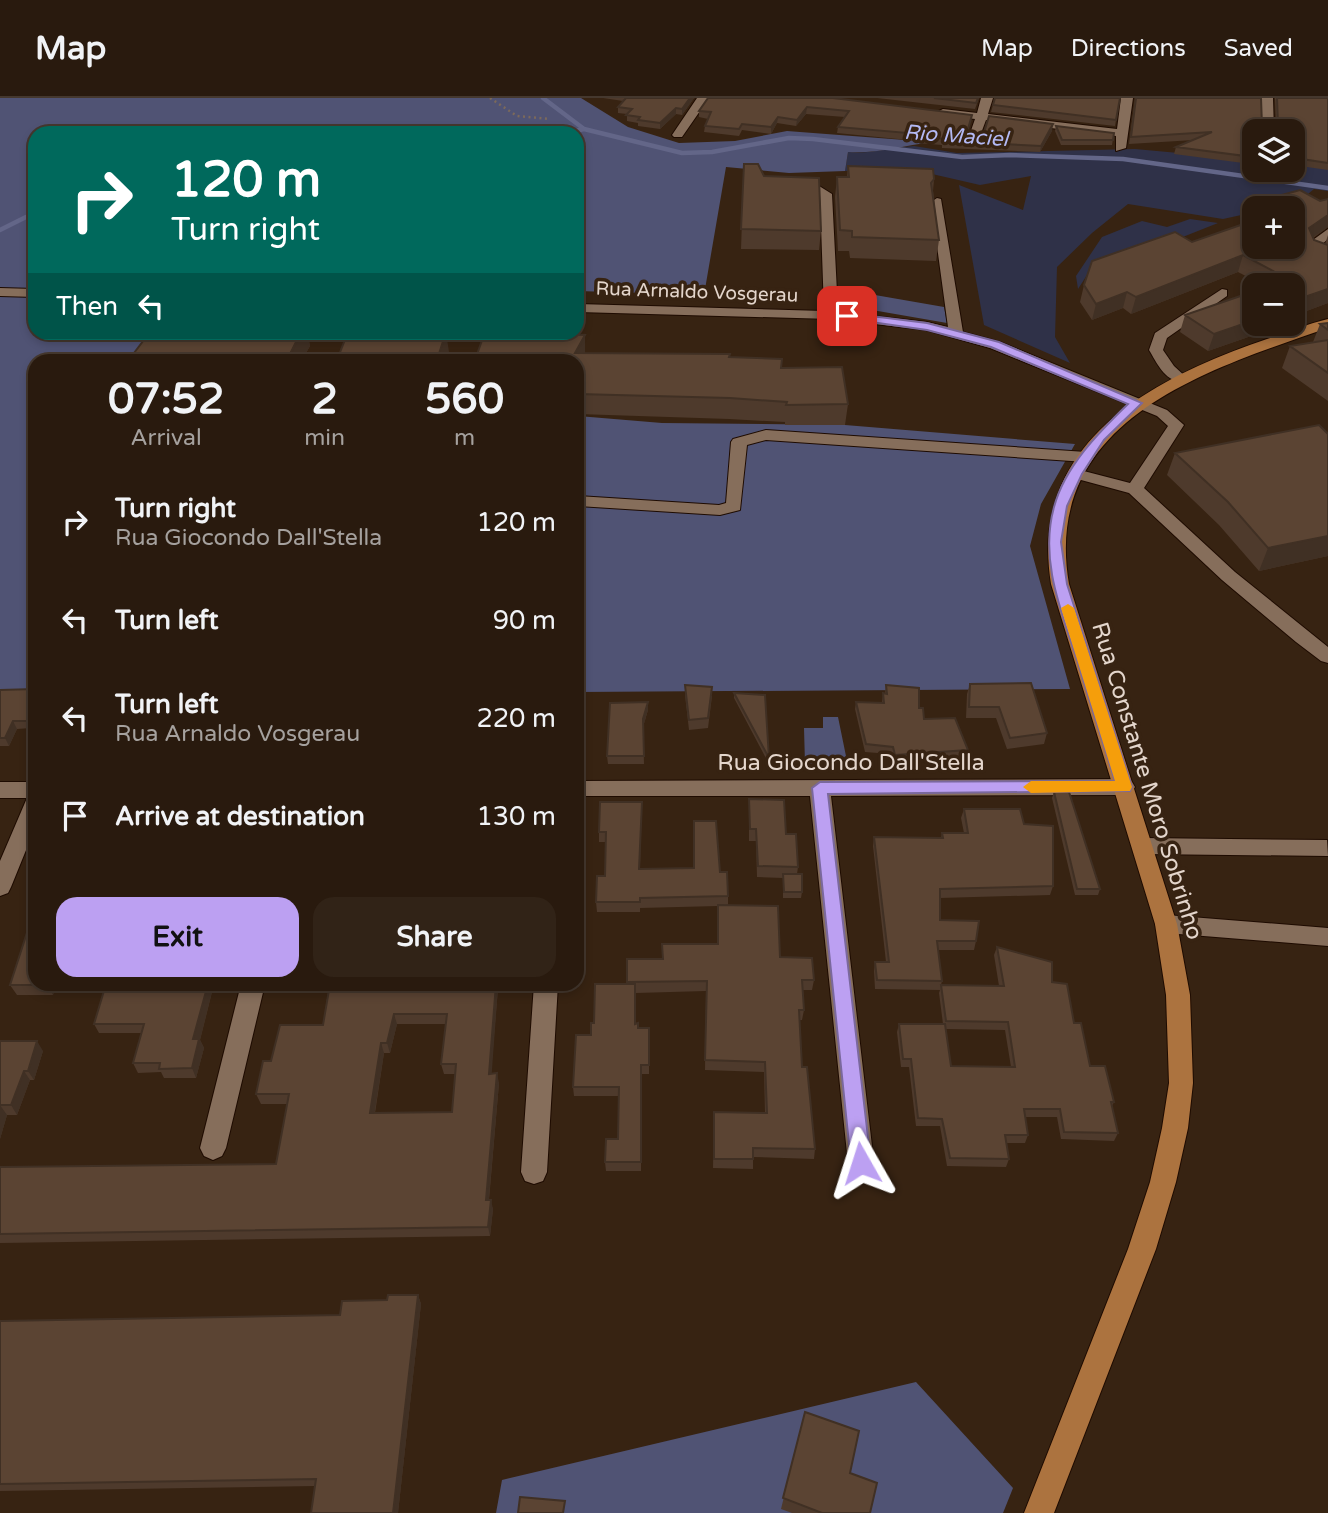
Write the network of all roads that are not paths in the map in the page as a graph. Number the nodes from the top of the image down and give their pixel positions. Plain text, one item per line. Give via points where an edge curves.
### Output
1 (703, 98) edge
2 (987, 98) edge
3 (1127, 98) edge
4 (1267, 98) edge
5 (927, 110) edge
6 (981, 116) junction
7 (1268, 119) edge
8 (1122, 133) junction
9 (678, 135) dead end
10 (973, 142) edge
11 (1120, 148) dead end
12 (777, 185) edge
13 (937, 202) edge
14 (1328, 233) edge
15 (1328, 259) edge
16 (0, 292) edge
17 (28, 293) edge
18 (1222, 293) dead end
19 (584, 308) edge
20 (830, 310) junction
21 (1328, 323) edge
22 (955, 326) junction
23 (1179, 378) junction
24 (1136, 403) junction
25 (1081, 466) junction
26 (1135, 489) junction
27 (584, 501) edge
28 (1328, 657) edge
29 (1125, 787) junction
30 (820, 788) junction
31 (584, 789) edge
32 (0, 790) edge
33 (28, 790) edge
34 (28, 819) edge
35 (1143, 845) junction
36 (1327, 848) edge
37 (0, 887) edge
38 (1167, 924) junction
39 (1328, 937) edge
40 (251, 991) edge
41 (546, 991) edge
42 (213, 1148) dead end
43 (861, 1163) dead end
44 (534, 1172) dead end
45 (1039, 1513) edge

1 - 9 street
2 - 6 street
3 - 8 street
4 - 7 street
5 - 6 street
6 - 8 street
6 - 10 street
8 - 11 street
12 - 20 street via 812,187 826,194
13 - 22 street
14 - 15 street via 1313,245 1315,252
16 - 17 street
18 - 23 street via 1160,336 1156,350
19 - 20 street, Rua Arnaldo Vosgerau
20 - 22 street, Rua Arnaldo Vosgerau
21 - 23 main road, Rua Constante Moro Sobrinho
22 - 24 street, Rua Arnaldo Vosgerau
23 - 24 main road, Rua Constante Moro Sobrinho
24 - 25 main road, Rua Constante Moro Sobrinho via 1100,438
24 - 26 street, Rua Arnaldo Vosgerau via 1162,413 1176,425 1171,440
25 - 26 street
25 - 27 street via 766,435 739,442 734,506 720,510
25 - 29 main road, Rua Constante Moro Sobrinho via 1060,506 1055,562
26 - 28 street via 1269,612
29 - 30 street, Rua Giocondo Dall'Stella
29 - 35 main road, Rua Constante Moro Sobrinho
30 - 31 street, Rua Giocondo Dall'Stella
30 - 43 street
32 - 33 street
34 - 37 street
35 - 36 street
35 - 38 main road, Rua Constante Moro Sobrinho
38 - 39 street
38 - 45 main road, Rua Constante Moro Sobrinho via 1181,1033 1175,1128 1142,1249
40 - 42 street
41 - 44 street

